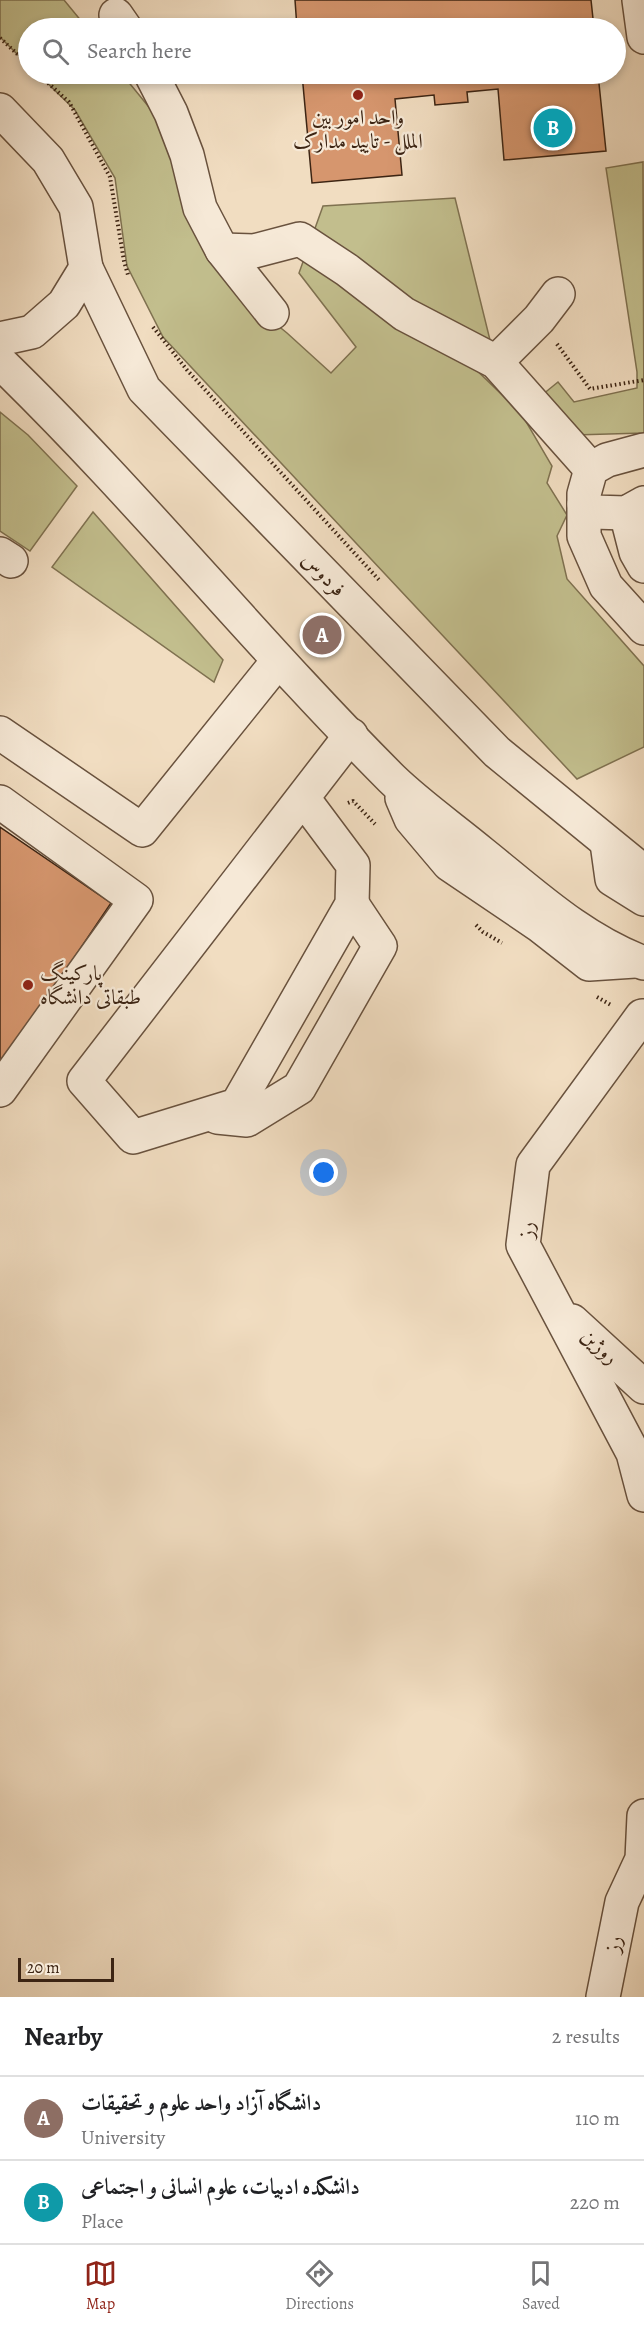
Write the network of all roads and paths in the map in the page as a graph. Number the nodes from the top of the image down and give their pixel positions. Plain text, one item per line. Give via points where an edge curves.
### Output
1 (639, 0) edge
2 (644, 37) edge
3 (0, 38) edge
4 (18, 55) edge
5 (49, 84) edge
6 (156, 84) edge
7 (0, 110) edge
8 (222, 250) junction
9 (86, 268) junction
10 (130, 281) dead end
11 (548, 306) joint
12 (272, 313) dead end
13 (146, 319) dead end
14 (0, 339) edge
15 (0, 362) edge
16 (496, 362) junction
17 (644, 380) edge
18 (644, 450) edge
19 (591, 469) junction
20 (584, 504) junction
21 (635, 508) edge
22 (644, 566) edge
23 (386, 587) dead end
24 (644, 628) edge
25 (278, 661) junction
26 (0, 734) edge
27 (351, 735) junction
28 (303, 798) junction
29 (0, 802) edge
30 (607, 843) junction
31 (644, 852) edge
32 (644, 872) edge
33 (644, 899) edge
34 (352, 904) junction
35 (642, 961) edge
36 (642, 1016) dead end
37 (0, 1090) edge
38 (200, 1115) junction
39 (555, 1306) junction
40 (644, 1387) edge
41 (644, 1495) edge
42 (644, 1816) edge
43 (643, 1858) edge
44 (603, 1997) edge

1 - 2 street
3 - 4 path
5 - 10 path via 69,102 110,177
6 - 8 street via 187,155 201,208
7 - 9 street, فردوس via 48,160 76,207
8 - 12 street
8 - 16 street via 254,250 300,239 404,314
9 - 14 street via 64,304 32,332
9 - 30 street, فردوس via 144,389 497,752
11 - 16 street
11 - 17 path via 590,389
13 - 23 path via 187,370
15 - 25 street via 58,419
16 - 19 street
18 - 19 street via 607,460
19 - 20 street
20 - 21 street via 593,512
20 - 24 street via 584,536 606,586
21 - 22 street via 636,552
25 - 26 street via 142,830
25 - 27 street
27 - 28 street
27 - 35 street via 394,780 552,910 592,938
28 - 34 street via 353,865
28 - 38 street via 84,1081 133,1137
29 - 37 street via 136,900
30 - 31 street
30 - 32 street, فردوس
30 - 33 street via 612,879
34 - 38 street via 237,1104
34 - 38 street via 380,946 299,1089 247,1120
36 - 39 street, رز via 533,1165 523,1245
39 - 40 street, روژین
39 - 41 street, رز via 633,1453
42 - 43 street
43 - 44 street, رز via 622,1902

